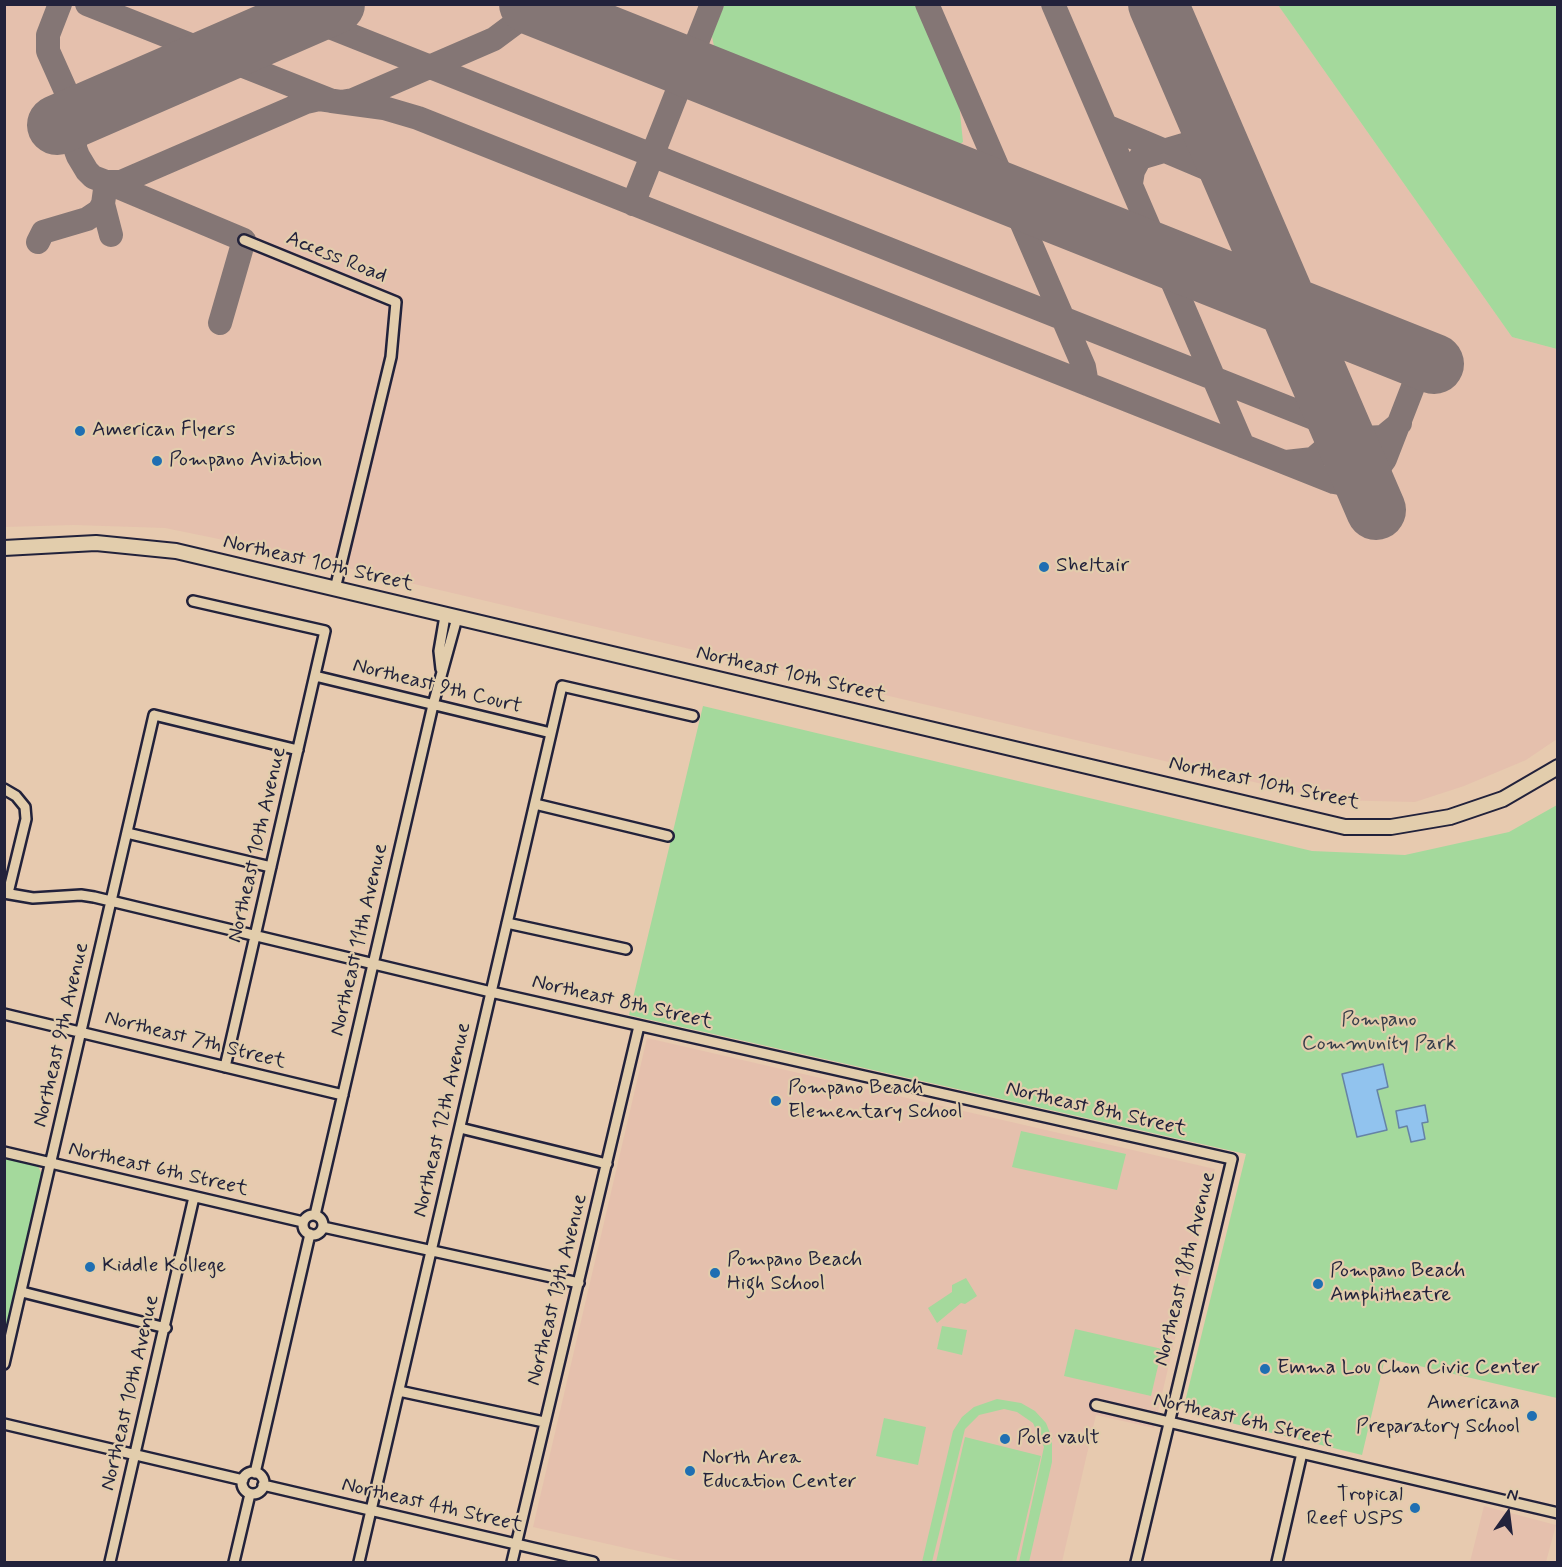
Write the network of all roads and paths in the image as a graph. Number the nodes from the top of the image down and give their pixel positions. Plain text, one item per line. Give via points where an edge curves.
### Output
1 (244, 240) dead end
2 (4, 548) edge
3 (335, 589) junction
4 (193, 601) dead end
5 (451, 617) junction
6 (315, 676) junction
7 (433, 705) junction
8 (693, 716) dead end
9 (551, 733) junction
10 (298, 750) junction
11 (1557, 767) edge
12 (4, 789) edge
13 (535, 804) junction
14 (127, 833) junction
15 (668, 836) dead end
16 (271, 867) junction
17 (6, 893) edge
18 (110, 901) junction
19 (507, 922) junction
20 (255, 937) junction
21 (626, 949) dead end
22 (373, 965) junction
23 (491, 992) junction
24 (4, 1014) edge
25 (639, 1026) junction
26 (81, 1032) junction
27 (225, 1067) junction
28 (343, 1095) junction
29 (460, 1128) junction
30 (4, 1152) edge
31 (1232, 1159) joint
32 (52, 1164) junction
33 (608, 1164) junction
34 (194, 1197) junction
35 (315, 1215) junction
36 (303, 1222) junction
37 (323, 1227) junction
38 (310, 1234) junction
39 (431, 1251) junction
40 (579, 1283) junction
41 (22, 1292) junction
42 (166, 1328) junction
43 (4, 1364) edge
44 (399, 1391) junction
45 (1096, 1405) dead end
46 (544, 1422) junction
47 (1167, 1422) junction
48 (4, 1424) edge
49 (1302, 1453) junction
50 (135, 1454) junction
51 (255, 1473) junction
52 (243, 1480) junction
53 (263, 1485) junction
54 (250, 1494) junction
55 (371, 1510) junction
56 (1557, 1513) edge
57 (516, 1545) junction
58 (110, 1563) edge
59 (234, 1563) edge
60 (359, 1563) edge
61 (512, 1563) edge
62 (593, 1563) edge
63 (1136, 1563) edge
64 (1276, 1563) edge

1 - 3 street, Access Road via 396,302 391,357
2 - 3 street, Northeast 10th Street via 96,543 176,551
3 - 5 street, Northeast 10th Street
4 - 6 street, Northeast 10th Avenue via 325,631
5 - 7 street, Northeast 11th Avenue via 440,651 442,674
5 - 11 street, Northeast 10th Street via 1345,827 1391,827 1450,817 1503,799
6 - 7 street, Northeast 9th Court
6 - 10 street, Northeast 10th Avenue
7 - 9 street, Northeast 9th Court
7 - 22 street, Northeast 11th Avenue
8 - 9 street, Northeast 12th Avenue via 562,686
9 - 13 street, Northeast 12th Avenue
10 - 14 street, Northeast 9th Avenue via 154,715
10 - 16 street, Northeast 10th Avenue
12 - 17 street via 25,807 26,819
13 - 15 street
13 - 19 street, Northeast 12th Avenue
14 - 16 street
14 - 18 street, Northeast 9th Avenue
16 - 20 street, Northeast 10th Avenue
17 - 18 street, Northeast 8th Street via 33,898 81,895
18 - 20 street, Northeast 8th Street
18 - 26 street, Northeast 9th Avenue
19 - 21 street
19 - 23 street, Northeast 12th Avenue
20 - 22 street, Northeast 8th Street
20 - 27 street, Northeast 10th Avenue
22 - 23 street, Northeast 8th Street
22 - 28 street, Northeast 11th Avenue
23 - 25 street, Northeast 8th Street
23 - 29 street, Northeast 12th Avenue
24 - 26 street, Northeast 7th Street
25 - 31 street, Northeast 8th Street
25 - 33 street, Northeast 13th Avenue
26 - 27 street, Northeast 7th Street
26 - 32 street, Northeast 9th Avenue
27 - 28 street, Northeast 7th Street
28 - 35 street, Northeast 11th Avenue
29 - 33 street
29 - 39 street, Northeast 12th Avenue
30 - 32 street, Northeast 6th Street
31 - 47 street, Northeast 18th Avenue
32 - 34 street, Northeast 6th Street
32 - 41 street, Northeast 9th Avenue
33 - 40 street, Northeast 13th Avenue
34 - 36 street, Northeast 6th Street
34 - 42 street, Northeast 10th Avenue
35 - 36 street
35 - 37 street
36 - 38 street
37 - 38 street via 318,1234
37 - 39 street
38 - 51 street
39 - 40 street
39 - 44 street, Northeast 12th Avenue
40 - 46 street, Northeast 13th Avenue
41 - 42 street
41 - 43 street, Northeast 9th Avenue
42 - 50 street, Northeast 10th Avenue
44 - 46 street
44 - 55 street, Northeast 12th Avenue
45 - 47 street, Northeast 6th Street
46 - 57 street, Northeast 13th Avenue
47 - 49 street, Northeast 6th Street
47 - 63 street, Northeast 18th Avenue
48 - 50 street
49 - 56 street, Northeast 6th Street
49 - 64 street
50 - 52 street
50 - 58 street, Northeast 10th Avenue
51 - 52 street via 247,1474
51 - 53 street via 262,1478
52 - 54 street via 244,1489
53 - 54 street via 260,1491
53 - 55 street, Northeast 4th Street
54 - 59 street
55 - 57 street, Northeast 4th Street
55 - 60 street, Northeast 12th Avenue
57 - 61 street, Northeast 13th Avenue
57 - 62 street, Northeast 4th Street

